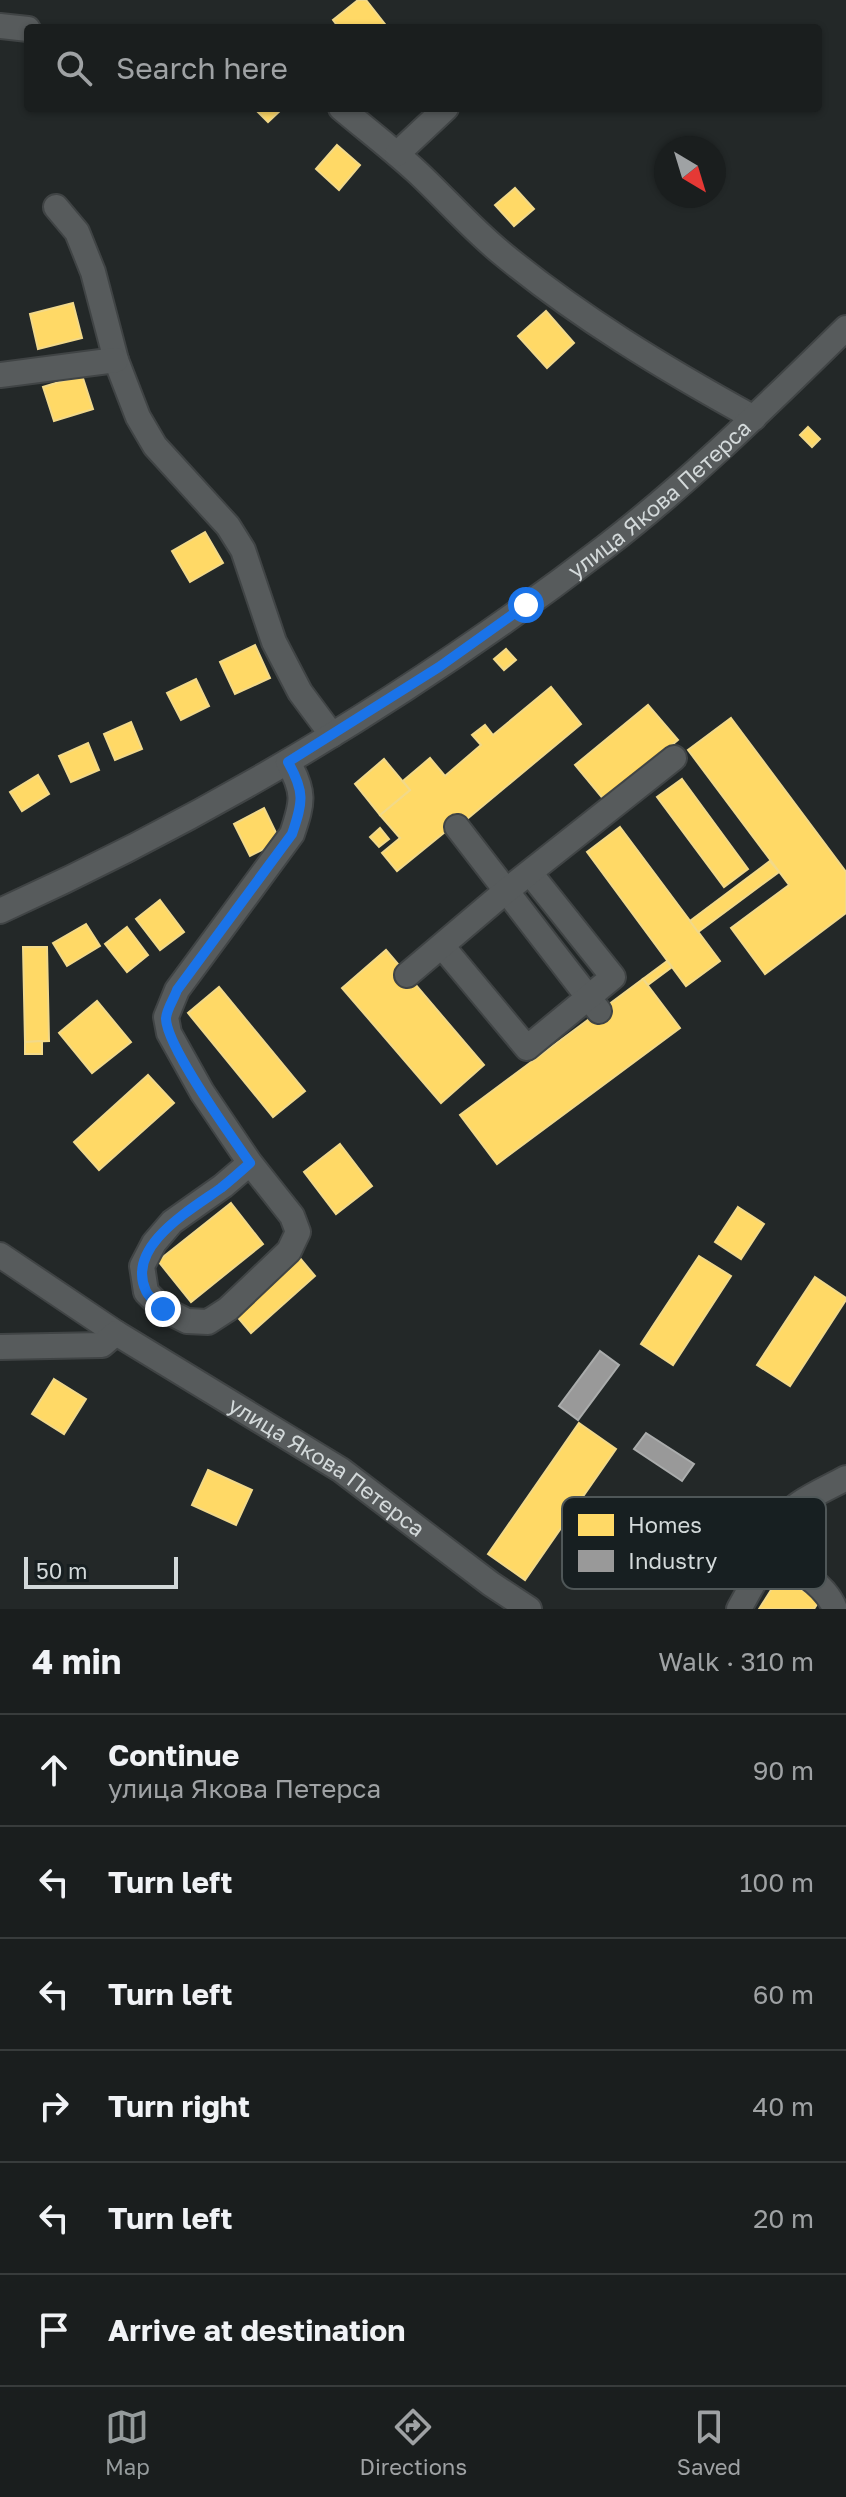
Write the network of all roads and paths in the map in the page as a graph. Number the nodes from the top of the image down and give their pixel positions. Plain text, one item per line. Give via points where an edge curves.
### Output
1 (0, 26) edge
2 (24, 29) edge
3 (346, 112) edge
4 (442, 112) edge
5 (397, 154) junction
6 (56, 207) dead end
7 (846, 328) edge
8 (116, 360) junction
9 (0, 375) edge
10 (754, 418) junction
11 (332, 735) junction
12 (674, 758) dead end
13 (288, 762) junction
14 (457, 827) dead end
15 (530, 873) junction
16 (506, 891) junction
17 (0, 911) edge
18 (442, 946) junction
19 (407, 975) dead end
20 (594, 1004) junction
21 (250, 1163) junction
22 (0, 1255) edge
23 (116, 1333) junction
24 (0, 1347) edge
25 (846, 1478) edge
26 (811, 1497) edge
27 (750, 1589) edge
28 (821, 1589) edge
29 (529, 1609) edge
30 (739, 1609) edge
31 (835, 1609) edge

1 - 2 street
3 - 5 street
4 - 5 street
5 - 10 street via 461,218 537,280 609,332
6 - 8 street via 77,232 93,272
7 - 10 street, улица Якова Петерса
8 - 9 street
8 - 11 street via 155,446 207,500 243,550 274,642 300,692
10 - 11 street, улица Якова Петерса via 605,547 439,667
11 - 13 street, улица Якова Петерса
12 - 15 street
13 - 17 street, улица Якова Петерса via 65,882
13 - 21 street via 300,783 302,805 292,834 177,990 166,1017 169,1033 202,1092
14 - 16 street
15 - 16 street
15 - 20 street via 613,977
16 - 18 street
16 - 20 street
18 - 19 street
18 - 20 street via 527,1048
21 - 21 street via 292,1216 298,1232 289,1251 228,1309 208,1322 187,1321 163,1309 146,1292 142,1266 172,1222
22 - 23 street, улица Якова Петерса
23 - 24 street via 102,1345
23 - 29 street, улица Якова Петерса via 341,1470
25 - 26 street
27 - 30 street
28 - 31 street

